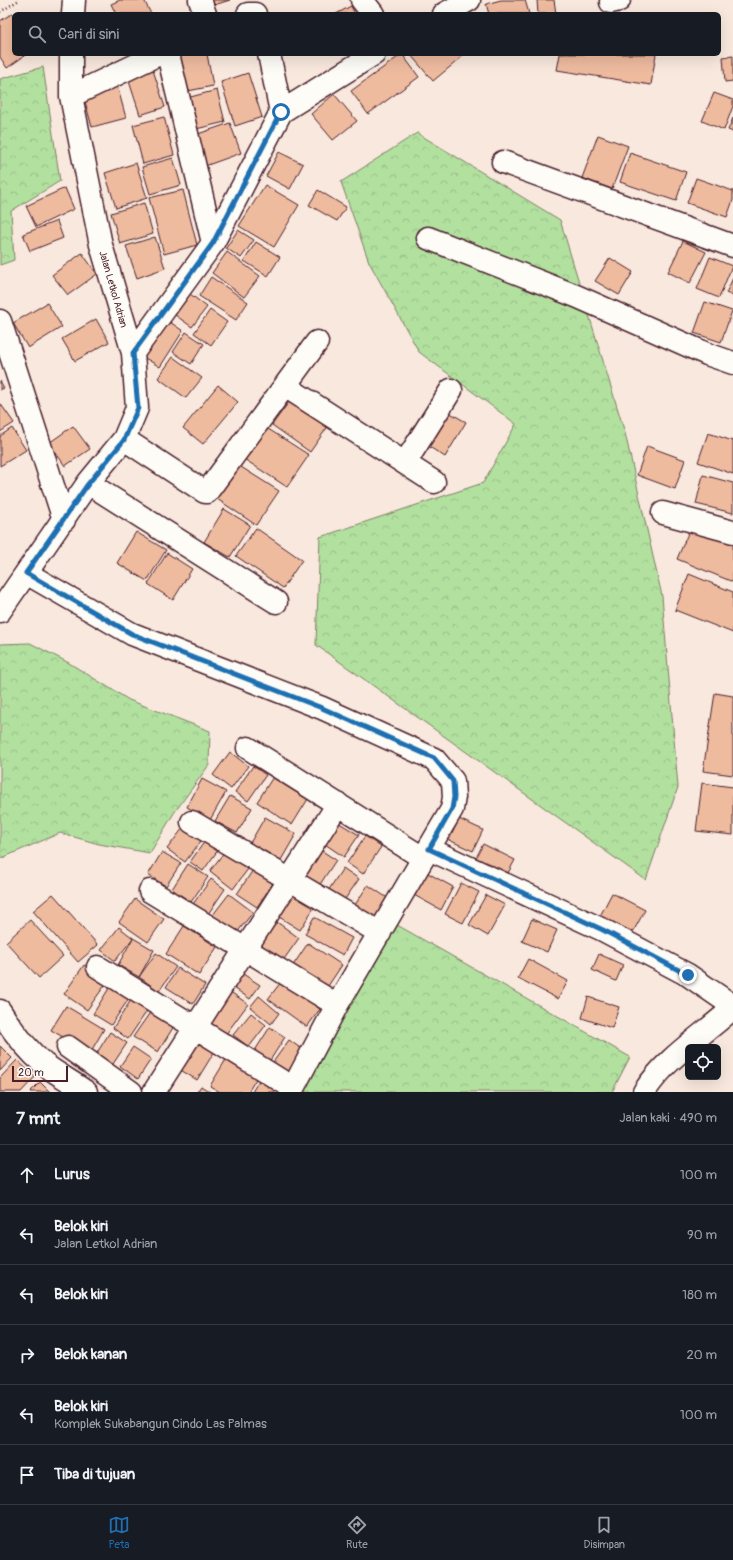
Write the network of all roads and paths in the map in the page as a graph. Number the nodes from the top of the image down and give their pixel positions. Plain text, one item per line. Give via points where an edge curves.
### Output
1 (19, 0) edge
2 (74, 0) edge
3 (200, 0) edge
4 (362, 0) edge
5 (469, 0) edge
6 (474, 0) edge
7 (0, 12) edge
8 (73, 12) edge
9 (204, 12) edge
10 (371, 12) edge
11 (448, 12) edge
12 (477, 12) edge
13 (71, 56) edge
14 (155, 56) edge
15 (168, 56) edge
16 (269, 56) edge
17 (371, 56) edge
18 (71, 96) junction
19 (281, 112) junction
20 (503, 162) dead end
21 (428, 238) dead end
22 (213, 243) junction
23 (733, 246) edge
24 (0, 321) edge
25 (317, 342) dead end
26 (133, 353) junction
27 (733, 364) edge
28 (285, 386) junction
29 (451, 390) dead end
30 (124, 440) junction
31 (405, 463) junction
32 (434, 482) dead end
33 (88, 484) junction
34 (663, 513) dead end
35 (64, 520) junction
36 (733, 532) edge
37 (26, 573) junction
38 (2, 602) edge
39 (276, 602) dead end
40 (248, 748) dead end
41 (338, 804) junction
42 (192, 822) dead end
43 (426, 854) junction
44 (290, 879) junction
45 (150, 891) dead end
46 (380, 933) junction
47 (245, 950) junction
48 (98, 967) dead end
49 (337, 1005) junction
50 (733, 1007) edge
51 (2, 1020) edge
52 (196, 1026) junction
53 (68, 1047) dead end
54 (292, 1090) edge
55 (84, 1092) edge
56 (131, 1092) edge
57 (154, 1092) edge
58 (644, 1092) edge

1 - 7 path
2 - 8 street
3 - 9 street
4 - 10 street
5 - 11 street
6 - 12 street
13 - 18 street, Jalan Letkol Adrian
14 - 18 street
15 - 22 street
16 - 19 street
17 - 19 street
18 - 26 street, Jalan Letkol Adrian via 101,245
19 - 22 street
20 - 23 street
21 - 27 street via 576,296
22 - 26 street
24 - 35 street
25 - 28 street
26 - 30 street, Jalan Letkol Adrian via 138,408
28 - 30 street via 207,492
28 - 31 street
29 - 31 street
30 - 33 street, Jalan Letkol Adrian
31 - 32 street
33 - 35 street, Jalan Letkol Adrian
33 - 39 street
34 - 36 street
35 - 37 street, Jalan Letkol Adrian
37 - 38 street, Jalan Letkol Adrian
37 - 43 street via 132,634 322,708 434,758 453,781 454,797 452,809
40 - 41 street
41 - 43 street
41 - 44 street
42 - 44 street
43 - 46 street
43 - 50 street via 603,930 688,975
44 - 46 street
44 - 47 street
45 - 47 street
46 - 49 street
47 - 49 street
47 - 52 street
48 - 52 street
49 - 54 street
50 - 58 street via 684,1048 653,1078
51 - 55 street via 44,1064
52 - 54 street
52 - 57 street
53 - 56 street

